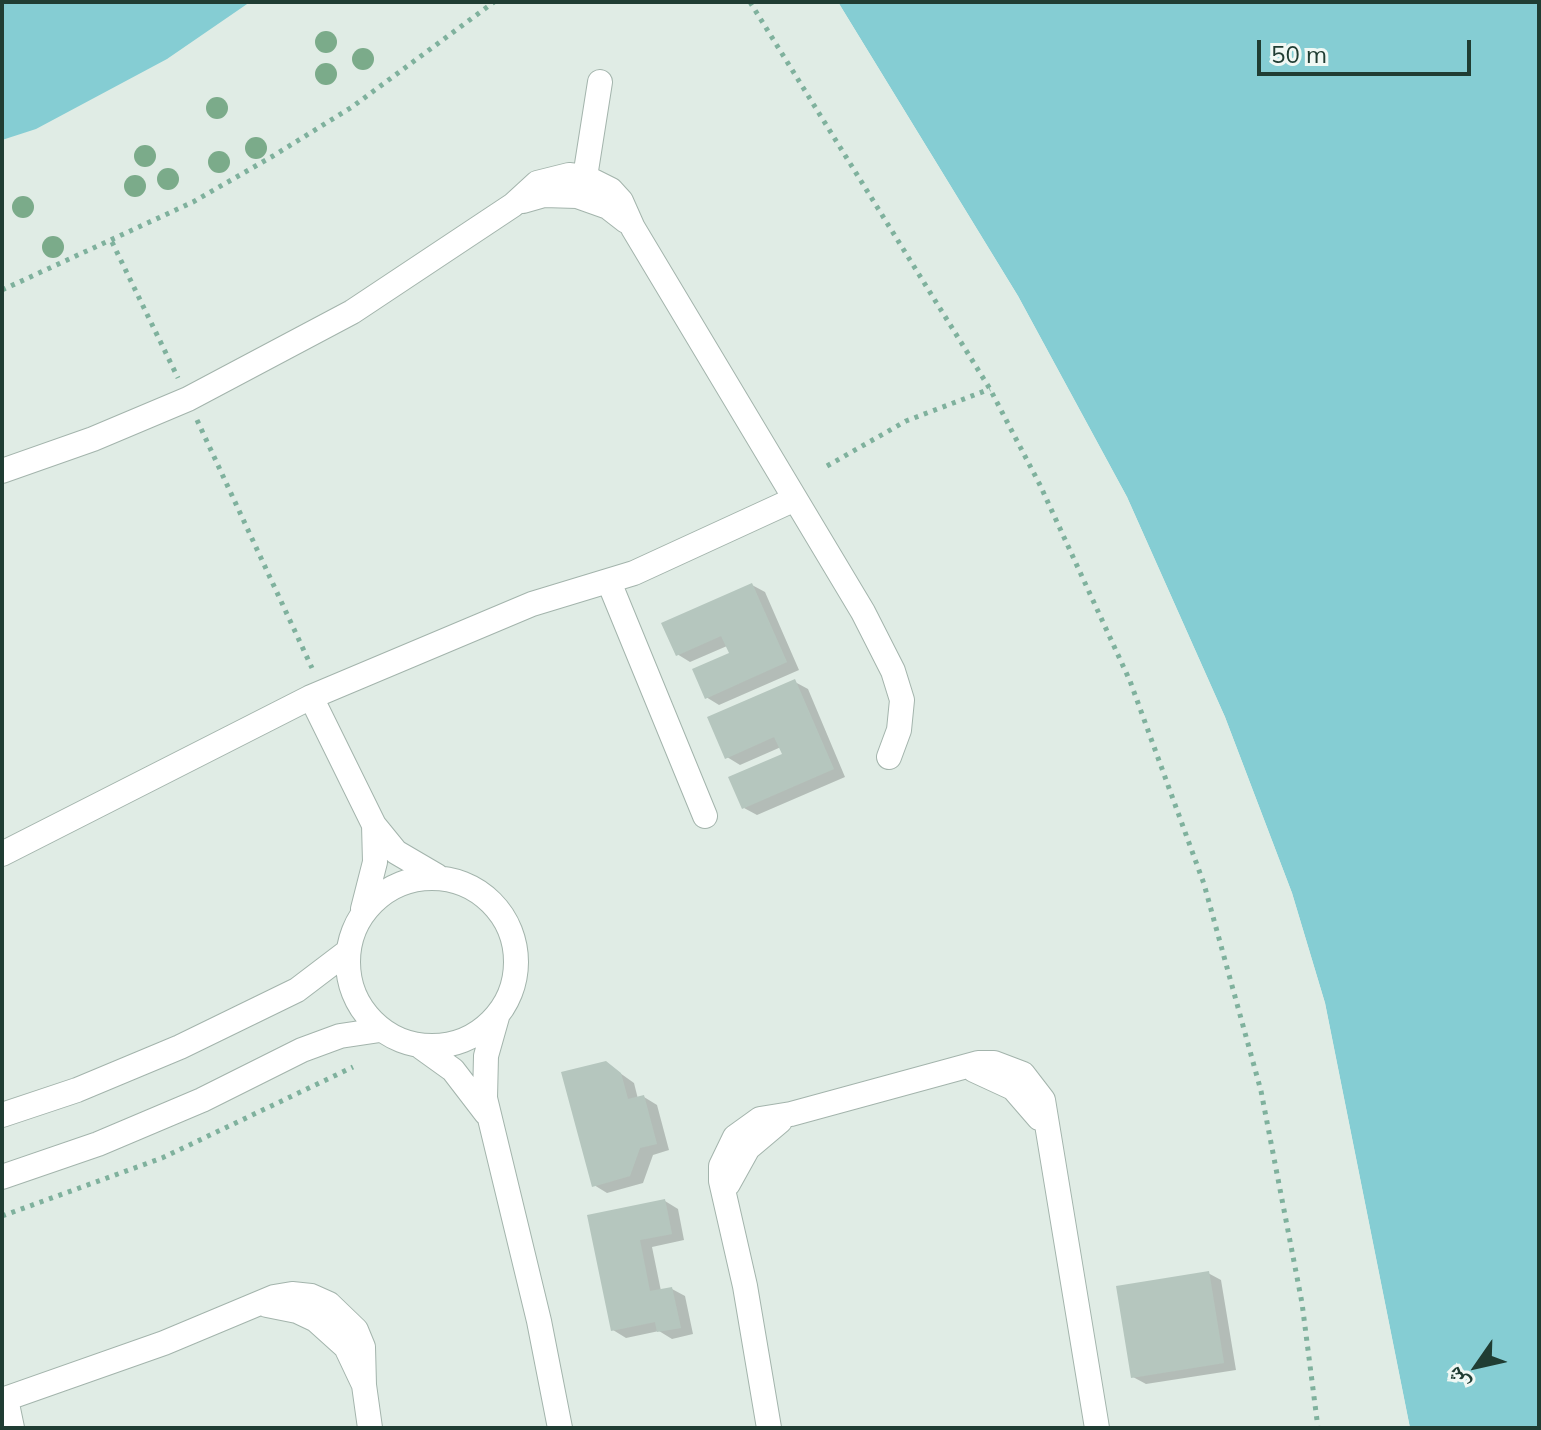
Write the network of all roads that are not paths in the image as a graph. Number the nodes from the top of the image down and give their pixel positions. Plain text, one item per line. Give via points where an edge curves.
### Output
1 (600, 82) dead end
2 (585, 177) junction
3 (513, 205) junction
4 (633, 228) junction
5 (2, 471) edge
6 (795, 499) junction
7 (609, 582) junction
8 (317, 694) junction
9 (889, 757) dead end
10 (705, 816) dead end
11 (374, 825) junction
12 (2, 854) edge
13 (442, 877) junction
14 (360, 916) junction
15 (347, 952) junction
16 (498, 1016) junction
17 (380, 1030) junction
18 (421, 1047) junction
19 (2, 1115) edge
20 (489, 1119) junction
21 (2, 1177) edge
22 (4, 1400) edge
23 (12, 1428) edge
24 (370, 1428) edge
25 (560, 1428) edge
26 (769, 1428) edge
27 (1097, 1428) edge

1 - 2 street
2 - 3 street via 537,183
2 - 4 street via 611,190
3 - 4 street via 544,195 577,196 608,207
3 - 5 street via 352,312 188,399
4 - 6 street
6 - 7 street
6 - 9 street via 863,612 899,685 902,715
7 - 8 street via 532,604
7 - 10 street
8 - 11 street
8 - 12 street
11 - 13 street via 403,858
11 - 14 street via 372,881
13 - 14 street via 396,885
13 - 16 street via 466,884 488,899 514,942 511,993
14 - 15 street
15 - 17 street via 354,995
15 - 19 street via 297,990 180,1047
16 - 18 street via 455,1044
16 - 20 street via 486,1056
17 - 18 street
17 - 21 street via 311,1046 202,1100
18 - 20 street via 467,1085
20 - 25 street
22 - 23 street
22 - 24 street via 292,1294 311,1296 344,1315 363,1347
26 - 27 street via 745,1286 723,1197 748,1148 791,1114 994,1063 1023,1074 1043,1100

